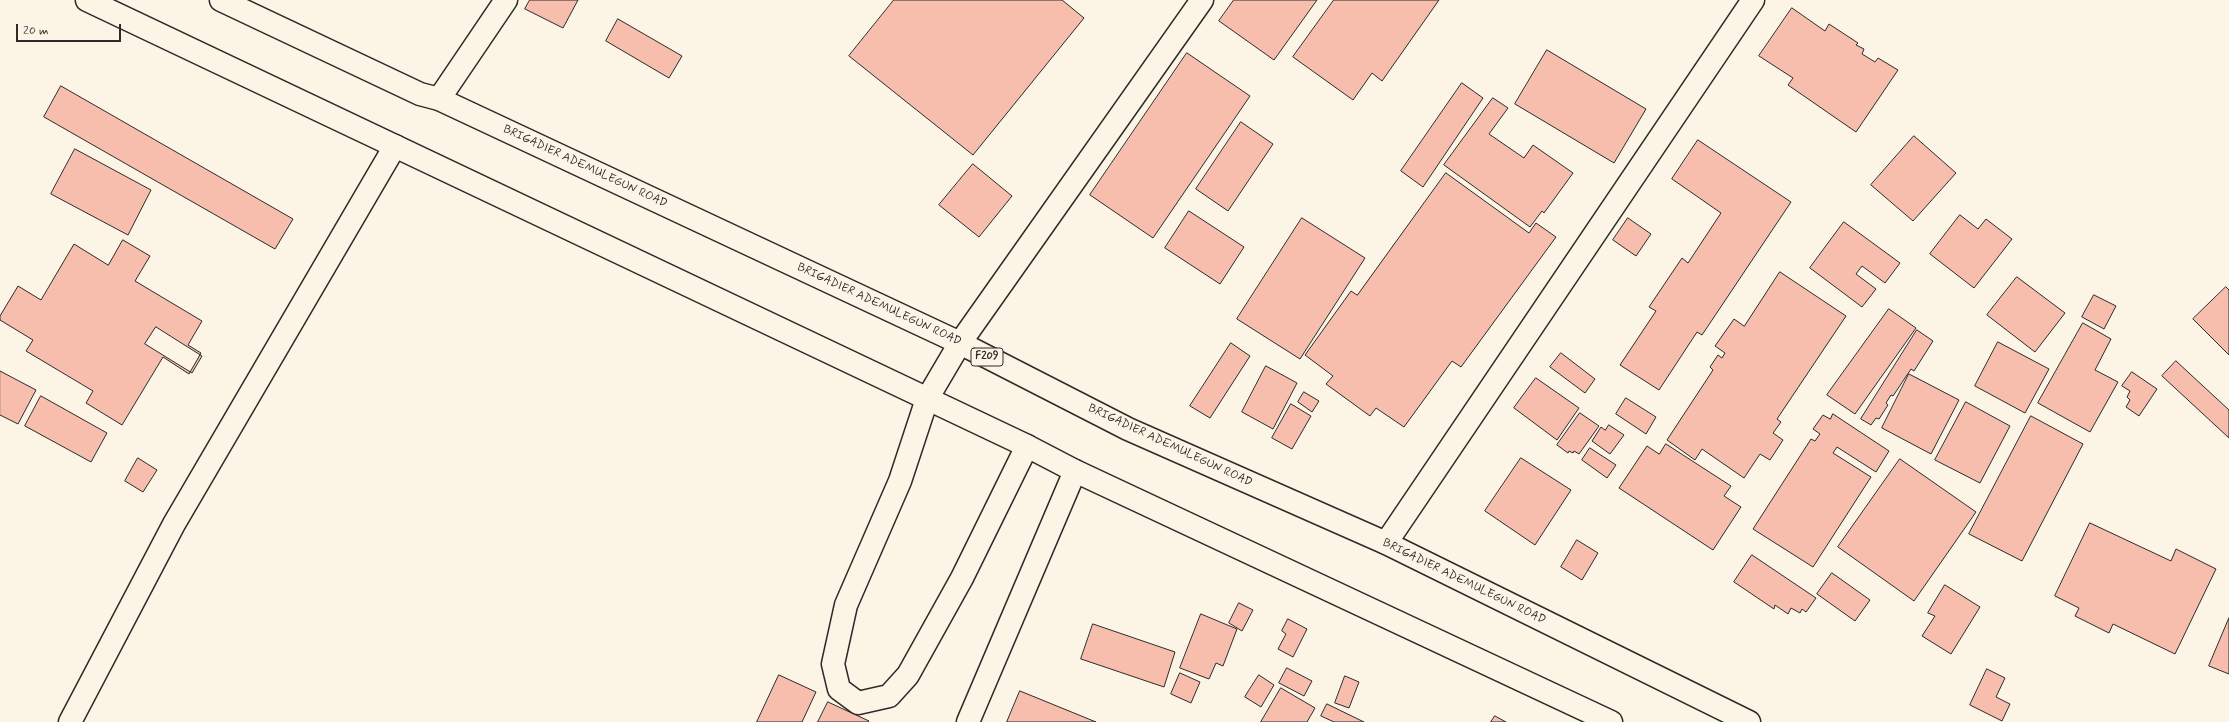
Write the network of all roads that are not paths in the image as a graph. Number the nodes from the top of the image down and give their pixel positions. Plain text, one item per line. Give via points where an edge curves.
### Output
1 (87, 0) edge
2 (221, 0) edge
3 (506, 0) edge
4 (1202, 0) edge
5 (1753, 0) edge
6 (439, 99) junction
7 (395, 146) junction
8 (960, 343) junction
9 (927, 399) junction
10 (1027, 446) junction
11 (1075, 471) junction
12 (1386, 543) junction
13 (70, 722) edge
14 (968, 722) edge
15 (1611, 722) edge
16 (1749, 722) edge

1 - 7 main road
2 - 6 main road, BRIGADIER ADEMULEGUN ROAD / F209 via 420,94
3 - 6 main road
4 - 8 main road
5 - 12 main road
6 - 8 main road, BRIGADIER ADEMULEGUN ROAD / F209
7 - 9 main road
7 - 13 main road via 174,524
8 - 9 main road
8 - 12 main road, BRIGADIER ADEMULEGUN ROAD / F209 via 1128,430
9 - 10 main road
9 - 10 main road via 900,481 846,605 833,664 840,689 858,703 889,696 908,675 962,578
10 - 11 main road
11 - 14 main road
11 - 15 main road
12 - 16 main road, BRIGADIER ADEMULEGUN ROAD / F209

